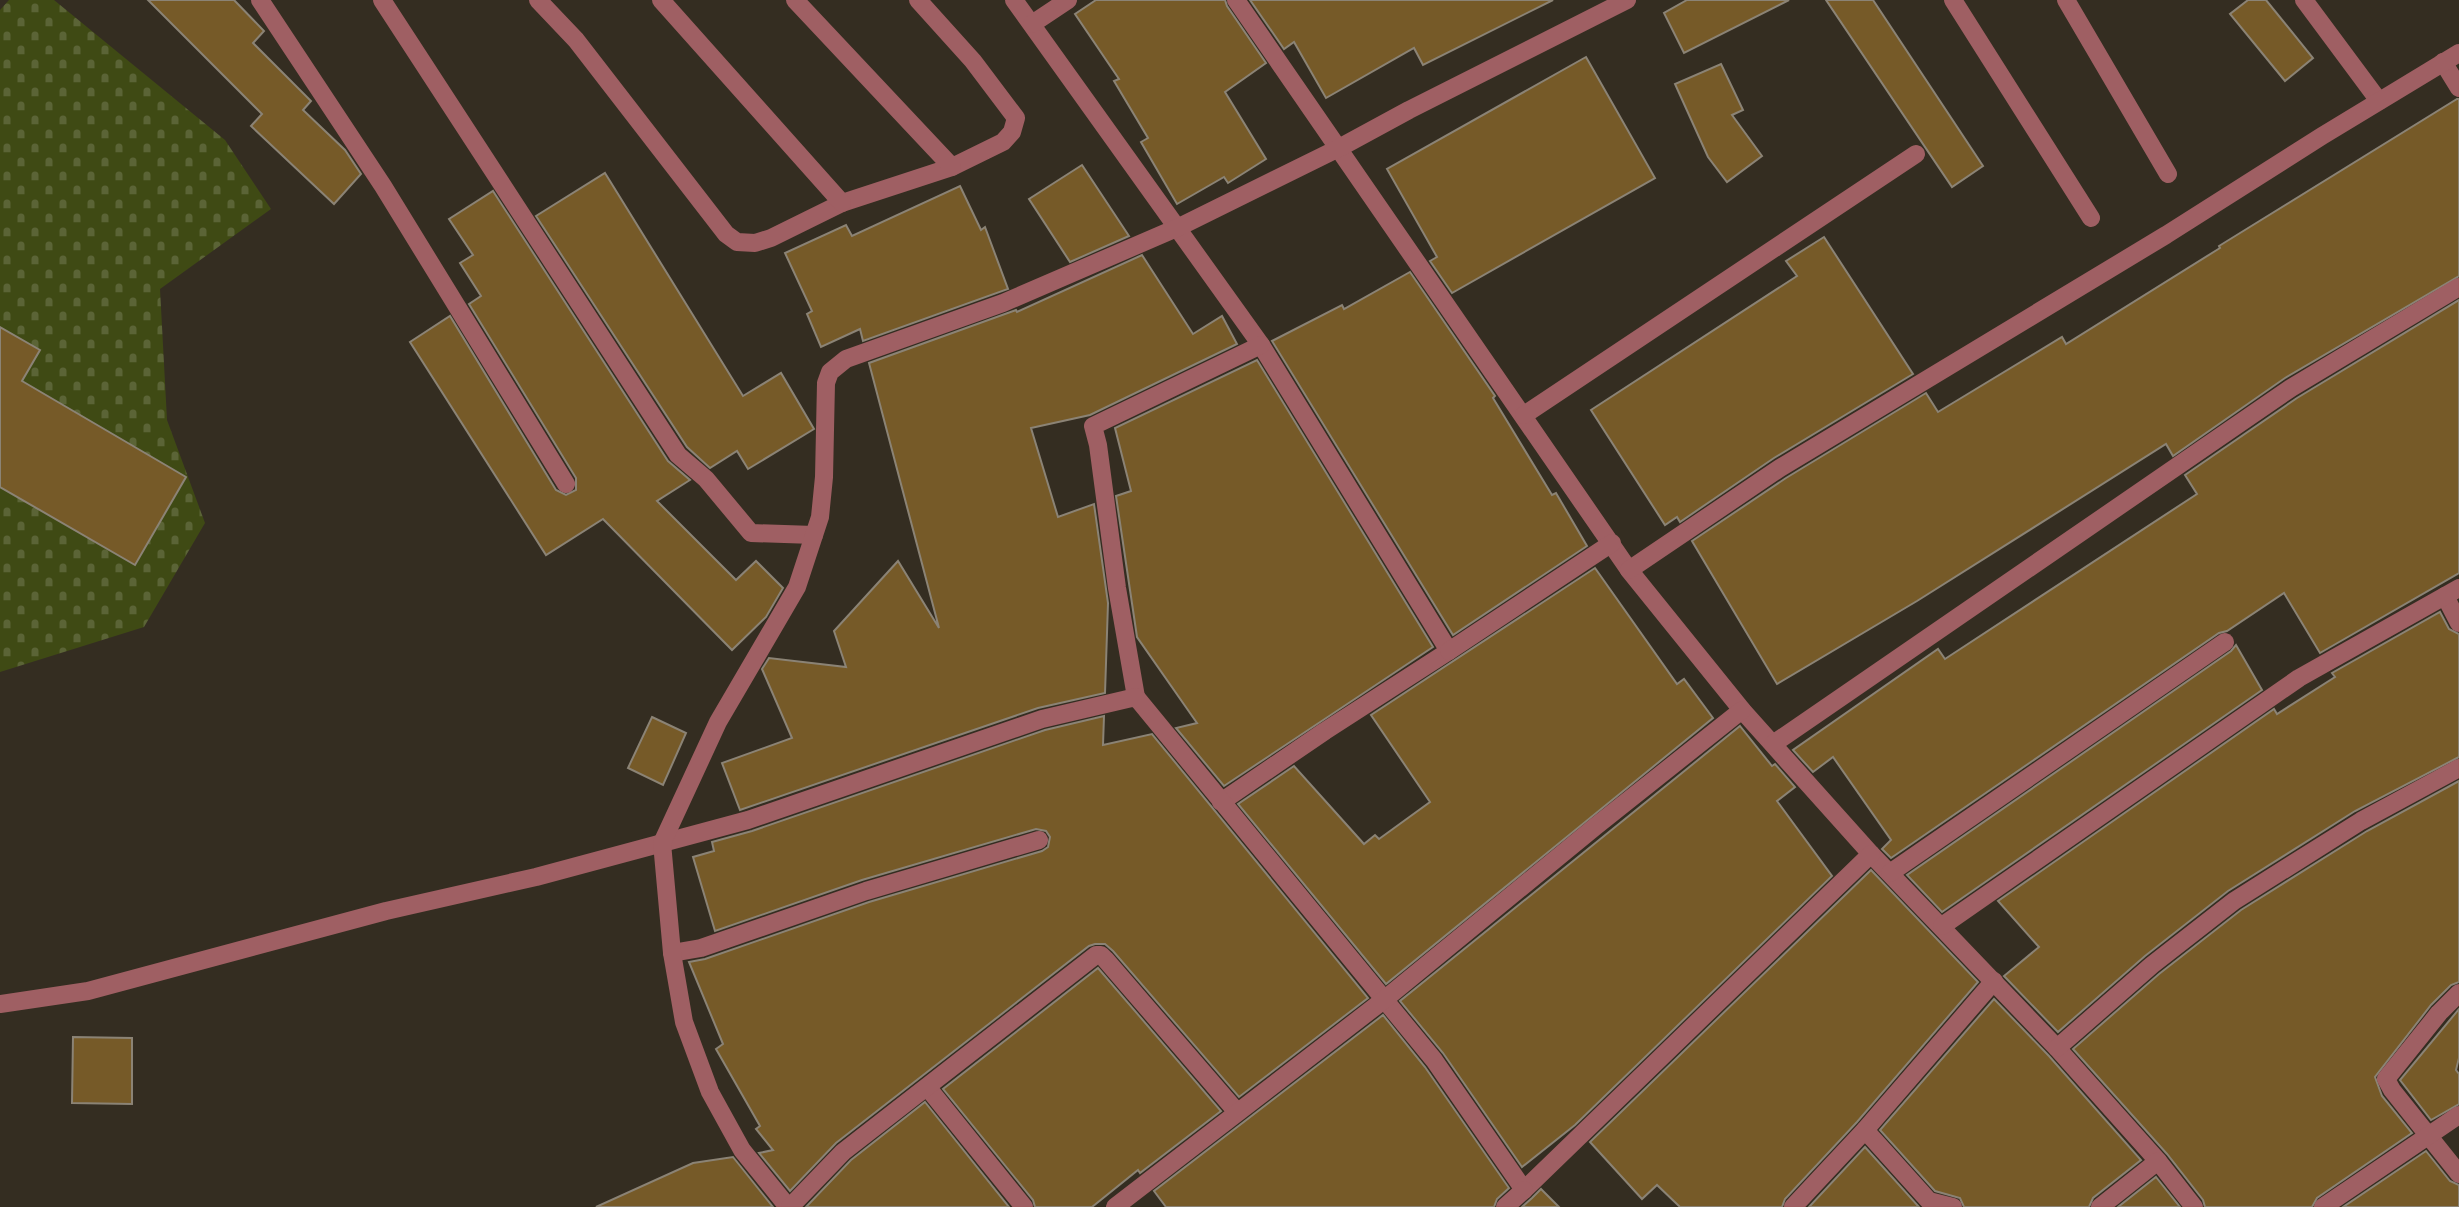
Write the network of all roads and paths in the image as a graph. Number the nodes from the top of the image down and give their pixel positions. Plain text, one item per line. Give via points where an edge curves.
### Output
1 (260, 0) edge
2 (382, 0) edge
3 (538, 0) edge
4 (661, 0) edge
5 (795, 0) edge
6 (918, 0) edge
7 (1014, 0) edge
8 (1068, 0) edge
9 (1236, 0) edge
10 (1627, 0) edge
11 (1953, 0) edge
12 (2066, 0) edge
13 (2304, 0) edge
14 (1601, 6) edge
15 (1032, 24) junction
16 (2459, 53) edge
17 (2443, 62) junction
18 (2459, 88) edge
19 (2379, 101) junction
20 (1339, 148) junction
21 (1916, 154) dead end
22 (952, 167) junction
23 (2168, 174) dead end
24 (842, 203) junction
25 (2091, 218) dead end
26 (1179, 227) junction
27 (2459, 287) edge
28 (1261, 345) junction
29 (1524, 415) junction
30 (566, 484) dead end
31 (814, 536) junction
32 (1612, 542) junction
33 (1629, 570) junction
34 (2452, 592) edge
35 (2459, 622) edge
36 (2225, 642) dead end
37 (1449, 651) junction
38 (1136, 697) junction
39 (1742, 710) junction
40 (1773, 744) junction
41 (2459, 768) edge
42 (1221, 802) junction
43 (1039, 840) dead end
44 (662, 843) junction
45 (1871, 854) junction
46 (1890, 873) junction
47 (1942, 926) junction
48 (672, 953) junction
49 (1994, 981) junction
50 (2459, 993) edge
51 (1385, 999) junction
52 (0, 1004) edge
53 (2057, 1048) junction
54 (928, 1088) junction
55 (1237, 1112) junction
56 (2459, 1115) edge
57 (1865, 1130) junction
58 (2428, 1136) junction
59 (2158, 1161) junction
60 (2459, 1174) edge
61 (1524, 1189) junction
62 (789, 1207) edge
63 (1024, 1207) edge
64 (1115, 1207) edge
65 (1505, 1207) edge
66 (1793, 1207) edge
67 (1953, 1207) edge
68 (2100, 1207) edge
69 (2194, 1207) edge
70 (2323, 1207) edge

1 - 30 street via 383,186
2 - 31 street via 678,454 751,533
3 - 24 street via 576,40 726,234 737,242 771,238
4 - 24 street
5 - 22 street
6 - 22 street via 1016,118 1003,142
7 - 15 street
8 - 15 street
9 - 20 street
10 - 14 street
11 - 25 street
12 - 23 street
13 - 19 street
14 - 20 street
15 - 26 street
16 - 17 street
17 - 18 street
17 - 19 street
19 - 33 street via 1780,468
20 - 26 street
20 - 29 street
21 - 29 street
22 - 24 street
26 - 28 street
26 - 31 street via 1003,303 836,365 826,383 824,477
27 - 40 street via 2291,388
28 - 37 street
28 - 38 street via 1093,426
29 - 32 street
31 - 44 street via 797,587 718,722
32 - 33 street
32 - 37 street
33 - 39 street
34 - 35 street
34 - 47 street via 2299,678
36 - 46 street
37 - 42 street
38 - 42 street
38 - 44 street via 1042,719 748,820
39 - 40 street
39 - 51 street
40 - 45 street
41 - 53 street via 2361,821 2234,901
42 - 51 street
43 - 48 street via 866,891 701,948
44 - 48 street
44 - 52 street via 89,991
45 - 46 street
45 - 61 street
46 - 47 street
47 - 49 street
48 - 62 street via 684,1022 710,1093 742,1150
49 - 53 street
49 - 57 street
50 - 58 street via 2386,1079
51 - 55 street
51 - 61 street via 1434,1060
53 - 59 street
54 - 55 street via 1090,958 1101,955
54 - 62 street via 843,1152
54 - 63 street
55 - 64 street
56 - 58 street
57 - 66 street
57 - 67 street via 1929,1201
58 - 60 street
58 - 70 street
59 - 68 street
59 - 69 street
61 - 65 street

